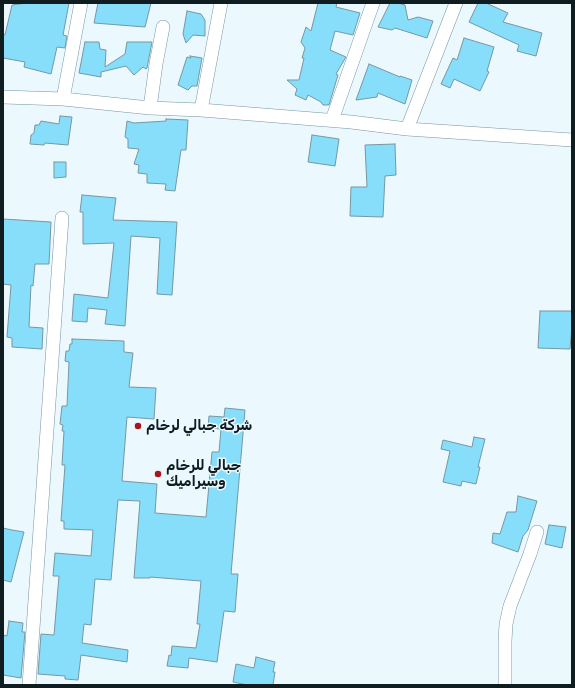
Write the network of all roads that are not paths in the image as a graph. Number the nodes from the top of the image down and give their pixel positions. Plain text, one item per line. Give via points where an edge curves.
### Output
1 (81, 3) edge
2 (221, 3) edge
3 (373, 3) edge
4 (456, 3) edge
5 (163, 27) dead end
6 (3, 96) edge
7 (62, 98) junction
8 (150, 108) junction
9 (202, 110) junction
10 (332, 120) junction
11 (407, 129) junction
12 (572, 140) edge
13 (62, 218) dead end
14 (537, 532) dead end
15 (29, 685) edge
16 (505, 685) edge

1 - 7 street
2 - 9 street
3 - 10 street
4 - 11 street
5 - 8 street
6 - 7 street
7 - 8 street
8 - 9 street
9 - 10 street
10 - 11 street
11 - 12 street
13 - 15 street
14 - 16 street via 506,624

